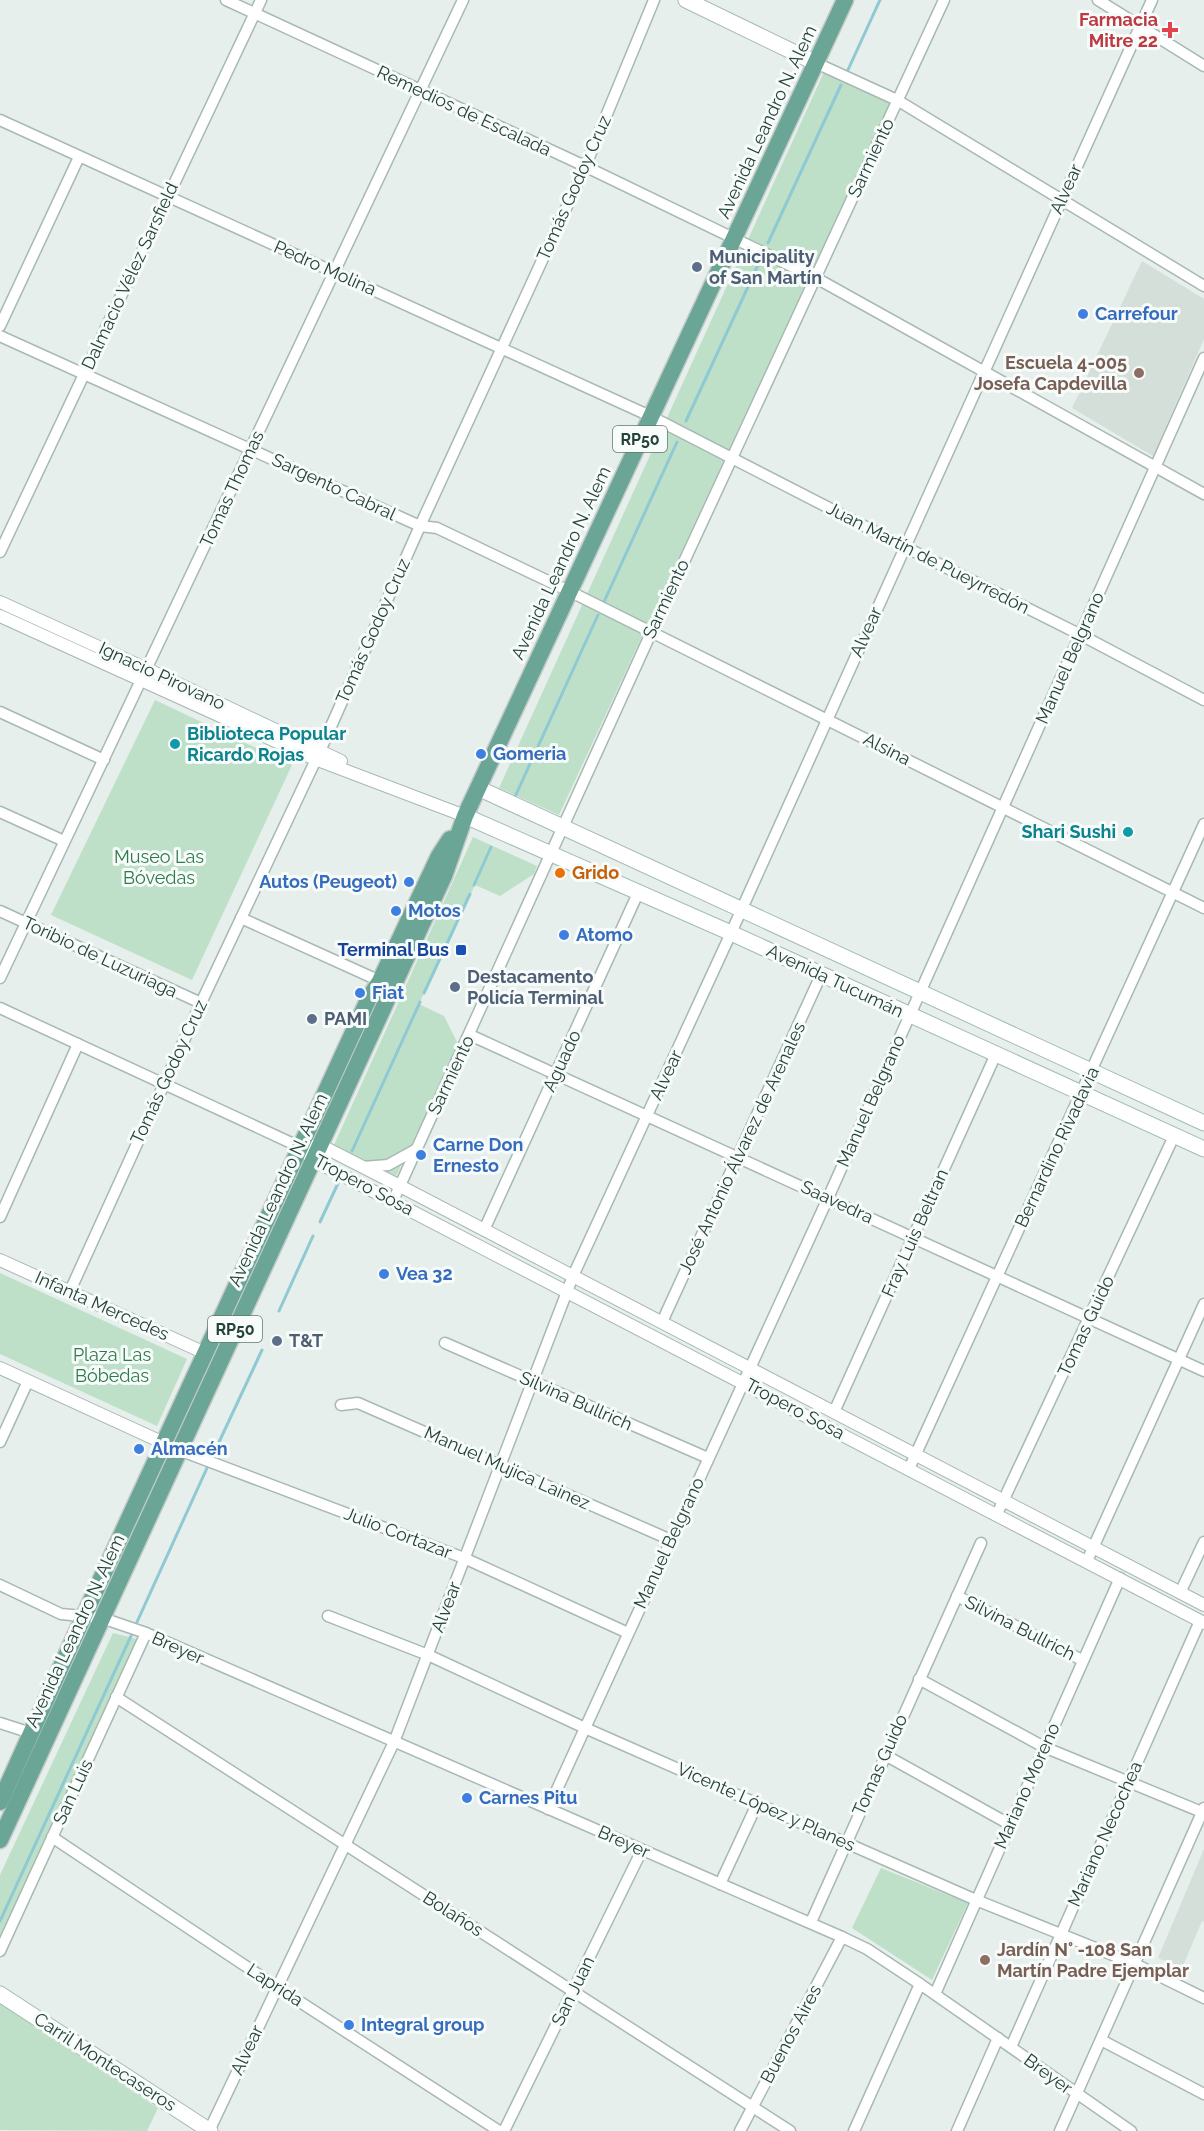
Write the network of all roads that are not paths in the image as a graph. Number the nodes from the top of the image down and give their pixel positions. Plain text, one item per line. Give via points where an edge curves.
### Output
1 (226, 0) edge
2 (261, 0) edge
3 (463, 0) edge
4 (654, 0) edge
5 (687, 0) edge
6 (845, 0) edge
7 (944, 0) edge
8 (1098, 0) edge
9 (1152, 0) edge
10 (255, 13) junction
11 (1140, 26) junction
12 (816, 63) junction
13 (1204, 66) edge
14 (420, 91) junction
15 (897, 100) junction
16 (0, 120) edge
17 (79, 157) junction
18 (585, 167) junction
19 (168, 197) junction
20 (1062, 199) junction
21 (734, 238) junction
22 (333, 272) junction
23 (816, 278) junction
24 (1204, 286) edge
25 (0, 326) edge
26 (0, 336) edge
27 (502, 348) junction
28 (1204, 358) edge
29 (984, 370) junction
30 (84, 374) junction
31 (650, 416) junction
32 (251, 448) junction
33 (733, 457) junction
34 (1155, 466) junction
35 (1204, 494) edge
36 (420, 526) junction
37 (905, 547) junction
38 (0, 552) edge
39 (569, 591) junction
40 (0, 602) edge
41 (0, 616) edge
42 (651, 633) junction
43 (1080, 635) junction
44 (144, 674) junction
45 (1204, 700) edge
46 (0, 712) edge
47 (827, 719) junction
48 (317, 755) junction
49 (104, 760) junction
50 (478, 788) junction
51 (1003, 809) junction
52 (0, 812) edge
53 (465, 816) junction
54 (1204, 824) edge
55 (562, 828) junction
56 (64, 842) junction
57 (551, 852) junction
58 (639, 891) junction
59 (1172, 892) junction
60 (1204, 908) edge
61 (741, 909) junction
62 (0, 911) edge
63 (241, 918) junction
64 (26, 922) junction
65 (731, 933) junction
66 (821, 975) junction
67 (0, 978) edge
68 (380, 981) junction
69 (920, 993) junction
70 (201, 1004) junction
71 (0, 1008) edge
72 (910, 1015) junction
73 (470, 1035) junction
74 (78, 1044) junction
75 (996, 1054) junction
76 (1091, 1072) junction
77 (556, 1074) junction
78 (164, 1084) junction
79 (1081, 1092) junction
80 (647, 1116) junction
81 (1204, 1123) edge
82 (1174, 1136) junction
83 (300, 1147) junction
84 (417, 1149) junction
85 (1204, 1149) edge
86 (317, 1152) junction
87 (737, 1157) junction
88 (363, 1167) junction
89 (400, 1186) junction
90 (828, 1198) junction
91 (393, 1200) junction
92 (0, 1216) edge
93 (484, 1230) junction
94 (913, 1237) junction
95 (0, 1260) edge
96 (573, 1276) junction
97 (998, 1276) junction
98 (70, 1291) junction
99 (566, 1292) junction
100 (1204, 1304) edge
101 (1090, 1318) junction
102 (662, 1322) junction
103 (445, 1343) dead end
104 (205, 1353) junction
105 (1179, 1359) junction
106 (0, 1368) edge
107 (749, 1368) junction
108 (1204, 1371) edge
109 (28, 1382) junction
110 (532, 1382) junction
111 (743, 1382) junction
112 (341, 1405) dead end
113 (834, 1412) junction
114 (0, 1442) edge
115 (163, 1444) junction
116 (179, 1450) junction
117 (915, 1455) junction
118 (708, 1458) junction
119 (500, 1464) junction
120 (909, 1469) junction
121 (1004, 1500) junction
122 (997, 1514) junction
123 (671, 1540) junction
124 (1204, 1542) edge
125 (981, 1543) dead end
126 (1093, 1547) junction
127 (464, 1558) junction
128 (1087, 1561) junction
129 (1120, 1578) junction
130 (0, 1585) edge
131 (1180, 1593) junction
132 (957, 1596) junction
133 (1204, 1605) edge
134 (84, 1616) junction
135 (327, 1616) dead end
136 (102, 1618) junction
137 (1202, 1622) edge
138 (146, 1633) junction
139 (628, 1633) junction
140 (428, 1654) junction
141 (1083, 1660) junction
142 (919, 1679) junction
143 (117, 1697) junction
144 (0, 1723) edge
145 (585, 1728) junction
146 (31, 1733) junction
147 (394, 1742) junction
148 (1044, 1747) junction
149 (885, 1755) junction
150 (1128, 1782) junction
151 (0, 1802) edge
152 (757, 1804) junction
153 (548, 1809) junction
154 (1203, 1811) edge
155 (1010, 1824) junction
156 (52, 1837) junction
157 (0, 1840) edge
158 (846, 1843) junction
159 (345, 1844) junction
160 (642, 1850) junction
161 (720, 1884) junction
162 (976, 1900) junction
163 (811, 1922) junction
164 (1062, 1933) junction
165 (842, 1937) junction
166 (0, 1951) edge
167 (1135, 1964) junction
168 (920, 1984) junction
169 (277, 1987) junction
170 (572, 1991) junction
171 (0, 1994) edge
172 (934, 1995) junction
173 (1204, 1998) edge
174 (998, 2038) junction
175 (1101, 2040) junction
176 (1011, 2047) junction
177 (1204, 2094) edge
178 (1077, 2095) junction
179 (753, 2108) junction
180 (209, 2131) edge
181 (499, 2131) edge
182 (504, 2131) edge
183 (741, 2131) edge
184 (790, 2131) edge
185 (854, 2131) edge
186 (957, 2131) edge
187 (1060, 2131) edge
188 (1131, 2131) edge

1 - 10 street, Remedios de Escalada
2 - 10 street, Dalmacio Vélez Sarsfield
3 - 14 street, Tomas Thomas
4 - 18 street, Tomás Godoy Cruz
5 - 12 main road
6 - 12 main road, Avenida Leandro N. Alem / RP50
7 - 15 street, Sarmiento
8 - 11 street
9 - 11 street, Alvear
10 - 14 street, Remedios de Escalada
10 - 19 street, Dalmacio Vélez Sarsfield
11 - 13 street
11 - 20 street, Alvear
12 - 15 street
12 - 21 main road, Avenida Leandro N. Alem / RP50
14 - 18 street, Remedios de Escalada
14 - 22 street, Tomas Thomas
15 - 20 street
15 - 23 street, Sarmiento
16 - 17 street, Pedro Molina
17 - 19 street, Pedro Molina
17 - 25 street
18 - 21 street, Remedios de Escalada
18 - 27 street, Tomás Godoy Cruz
19 - 22 street, Pedro Molina
19 - 30 street, Dalmacio Vélez Sarsfield
20 - 24 street
20 - 29 street, Alvear
21 - 23 street, Remedios de Escalada
21 - 31 main road, Avenida Leandro N. Alem / RP50
22 - 27 street, Pedro Molina
22 - 32 street, Tomas Thomas
23 - 29 street, Remedios de Escalada
23 - 33 street, Sarmiento
26 - 30 street, Sargento Cabral
27 - 31 street, Pedro Molina
27 - 36 street, Tomás Godoy Cruz
28 - 34 street, Manuel Belgrano
29 - 34 street, Remedios de Escalada
29 - 37 street, Alvear
30 - 32 street, Sargento Cabral
30 - 38 street, Dalmacio Vélez Sarsfield
31 - 33 street, Juan Martín de Pueyrredón
31 - 39 main road, Avenida Leandro N. Alem / RP50
32 - 36 street, Sargento Cabral
32 - 44 street, Tomas Thomas
33 - 37 street, Juan Martín de Pueyrredón
33 - 42 street, Sarmiento
34 - 35 street, Remedios de Escalada
34 - 43 street, Manuel Belgrano
36 - 39 street, Sargento Cabral via 437,528
36 - 48 street, Tomás Godoy Cruz
37 - 43 street, Juan Martín de Pueyrredón
37 - 47 street, Alvear
39 - 42 street, Alsina
39 - 50 main road, Avenida Leandro N. Alem / RP50
40 - 44 street, Ignacio Pirovano
41 - 44 street, Ignacio Pirovano
42 - 47 street, Alsina
42 - 55 street, Sarmiento
43 - 45 street, Juan Martín de Pueyrredón
43 - 51 street, Manuel Belgrano
44 - 48 street, Ignacio Pirovano
44 - 49 street, Tomas Thomas
46 - 49 street
47 - 51 street, Alsina
47 - 61 street, Alvear
48 - 53 street, Ignacio Pirovano
48 - 63 street, Tomás Godoy Cruz
49 - 56 street, Tomas Thomas
50 - 53 main road, Avenida Leandro N. Alem / RP50
50 - 55 main road, Avenida Tucumán
51 - 59 street, Alsina
51 - 69 street, Manuel Belgrano
52 - 56 street
53 - 57 main road, Avenida Tucumán
53 - 68 main road, Avenida Leandro N. Alem / RP50 via 439,856
53 - 86 main road, Avenida Leandro N. Alem / RP50 via 444,876
54 - 59 street, Bernardino Rivadavia
55 - 57 street, Sarmiento
55 - 61 main road, Avenida Tucumán
56 - 64 street, Tomas Thomas
57 - 58 main road, Avenida Tucumán
57 - 73 street, Sarmiento
58 - 65 main road, Avenida Tucumán
58 - 77 street, Aguado
59 - 60 street, Alsina
59 - 76 street, Bernardino Rivadavia
61 - 65 street, Alvear
61 - 69 main road, Avenida Tucumán
62 - 64 street, Toribio de Luzuriaga
63 - 68 street
63 - 70 street, Tomás Godoy Cruz
64 - 67 street, Tomas Thomas
64 - 70 street, Toribio de Luzuriaga
65 - 66 main road, Avenida Tucumán
65 - 80 street, Alvear
66 - 72 main road, Avenida Tucumán
66 - 87 street, José Antonio Álvarez de Arenales
68 - 83 main road, Avenida Leandro N. Alem / RP50
69 - 72 street, Manuel Belgrano
69 - 76 main road, Avenida Tucumán
70 - 78 street, Tomás Godoy Cruz
71 - 74 street
72 - 75 main road, Avenida Tucumán
72 - 90 street, Manuel Belgrano
73 - 77 street, Saavedra
73 - 84 street, Sarmiento
74 - 78 street
74 - 92 street
75 - 79 main road, Avenida Tucumán
75 - 94 street, Fray Luis Beltran
76 - 79 street, Bernardino Rivadavia
76 - 81 main road, Avenida Tucumán
77 - 80 street, Saavedra
77 - 93 street, Aguado
78 - 83 street
78 - 98 street, Tomás Godoy Cruz
79 - 82 main road, Avenida Tucumán
79 - 97 street, Bernardino Rivadavia
80 - 87 street, Saavedra
80 - 96 street, Alvear
82 - 85 main road, Avenida Tucumán
82 - 101 street, Tomas Guido
83 - 86 street, Tropero Sosa
83 - 104 main road, Avenida Leandro N. Alem / RP50
84 - 88 street via 388,1165
84 - 89 street, Sarmiento
86 - 88 street, Tropero Sosa
86 - 91 street, Tropero Sosa
86 - 116 main road, Avenida Leandro N. Alem / RP50
87 - 90 street, Saavedra
87 - 102 street, José Antonio Álvarez de Arenales
88 - 89 street, Tropero Sosa
89 - 91 street, Sarmiento
89 - 93 street, Tropero Sosa
90 - 94 street, Saavedra
90 - 107 street, Manuel Belgrano
91 - 99 street, Tropero Sosa
93 - 96 street, Tropero Sosa
94 - 97 street, Saavedra
94 - 113 street, Fray Luis Beltran
95 - 98 street, Infanta Mercedes
96 - 99 street, Alvear
96 - 102 street, Tropero Sosa
97 - 101 street, Saavedra
97 - 117 street, Bernardino Rivadavia
98 - 104 street, Infanta Mercedes
99 - 110 street, Alvear
99 - 111 street, Tropero Sosa
100 - 105 street
101 - 105 street, Saavedra
101 - 121 street, Tomas Guido
102 - 107 street, Tropero Sosa
103 - 110 street, Silvina Bullrich
104 - 115 main road, Avenida Leandro N. Alem / RP50
105 - 108 street, Saavedra
105 - 126 street
106 - 109 street, Julio Cortazar
107 - 111 street, Manuel Belgrano
107 - 113 street, Tropero Sosa
109 - 114 street
109 - 115 street, Julio Cortazar
110 - 118 street, Silvina Bullrich
110 - 119 street, Alvear
111 - 118 street, Manuel Belgrano
111 - 120 street, Tropero Sosa
112 - 119 street, Manuel Mujica Lainez via 358,1403
113 - 117 street, Tropero Sosa
115 - 116 street, Julio Cortazar
115 - 134 main road, Avenida Leandro N. Alem / RP50
116 - 127 street, Julio Cortazar
116 - 136 main road, Avenida Leandro N. Alem / RP50
117 - 120 street, Bernardino Rivadavia
117 - 121 street, Tropero Sosa
118 - 123 street, Manuel Belgrano
119 - 123 street, Manuel Mujica Lainez
119 - 127 street, Alvear
120 - 122 street, Tropero Sosa
121 - 122 street, Tomas Guido
121 - 126 street, Tropero Sosa
122 - 128 street, Tropero Sosa
123 - 139 street, Manuel Belgrano
124 - 131 street
125 - 132 street, Tomas Guido
126 - 128 street
126 - 131 street, Tropero Sosa
127 - 139 street, Julio Cortazar
127 - 140 street, Alvear
128 - 129 street, Tropero Sosa
129 - 137 street, Tropero Sosa
129 - 141 street, Mariano Moreno
130 - 134 street, Breyer via 61,1614
131 - 133 street, Tropero Sosa
132 - 141 street, Silvina Bullrich
132 - 142 street, Tomas Guido
134 - 136 street, Breyer
134 - 146 main road, Avenida Leandro N. Alem / RP50
135 - 140 street, Vicente López y Planes
136 - 138 street, Breyer
136 - 157 main road, Avenida Leandro N. Alem / RP50
137 - 150 street, Mariano Necochea
138 - 143 street, San Luis
138 - 147 street, Breyer
139 - 145 street, Manuel Belgrano
140 - 145 street, Vicente López y Planes
140 - 147 street, Alvear
141 - 148 street, Mariano Moreno
142 - 148 street
142 - 149 street, Tomas Guido
143 - 156 street, San Luis
143 - 159 street, Bolaños
144 - 146 street
145 - 152 street, Vicente López y Planes
145 - 153 street, Manuel Belgrano
146 - 151 main road, Avenida Leandro N. Alem / RP50
147 - 153 street, Breyer
147 - 159 street, Alvear
148 - 150 street
148 - 155 street, Mariano Moreno
149 - 155 street
149 - 158 street, Tomas Guido
150 - 154 street
150 - 164 street, Mariano Necochea
152 - 158 street, Vicente López y Planes
152 - 161 street
153 - 160 street, Breyer
154 - 167 street
155 - 162 street, Mariano Moreno
156 - 166 street, San Luis
156 - 169 street, Laprida
158 - 162 street, Vicente López y Planes
158 - 163 street, Tomas Guido
159 - 169 street, Alvear
159 - 170 street, Bolaños
160 - 161 street, Breyer
160 - 170 street, San Juan
161 - 163 street, Breyer
162 - 164 street, Vicente López y Planes
162 - 172 street, Mariano Moreno
163 - 165 street, Breyer
164 - 167 street, Vicente López y Planes
164 - 176 street, Mariano Necochea
165 - 168 street, Breyer
165 - 179 street, Buenos Aires
167 - 173 street, Vicente López y Planes
167 - 175 street
168 - 172 street, Breyer
168 - 185 street
169 - 180 street, Alvear
169 - 181 street, Laprida
170 - 179 street, Bolaños
170 - 182 street, San Juan
171 - 180 main road, Carril Montecaseros
172 - 174 street, Breyer
174 - 176 street, Breyer
174 - 186 street
175 - 177 street
175 - 178 street
176 - 178 street, Breyer
178 - 187 street
178 - 188 street, Breyer
179 - 183 street, Buenos Aires
179 - 184 street, Bolaños

